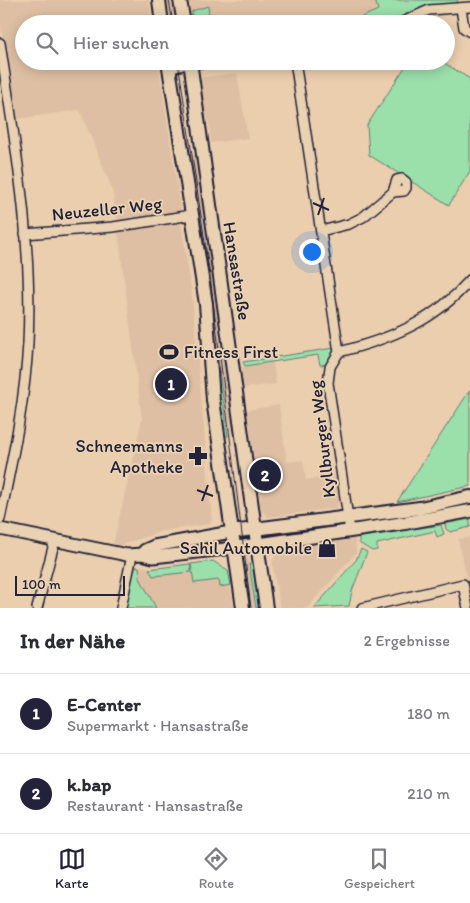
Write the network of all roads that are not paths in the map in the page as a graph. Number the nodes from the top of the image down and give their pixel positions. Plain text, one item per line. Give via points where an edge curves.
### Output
1 (159, 0) edge
2 (180, 0) edge
3 (465, 7) edge
4 (161, 15) edge
5 (182, 15) edge
6 (419, 15) edge
7 (470, 32) edge
8 (0, 44) edge
9 (170, 70) edge
10 (191, 70) edge
11 (296, 70) edge
12 (393, 192) dead end
13 (192, 215) junction
14 (321, 231) junction
15 (25, 234) junction
16 (470, 280) edge
17 (339, 352) junction
18 (470, 497) edge
19 (470, 511) edge
20 (348, 518) junction
21 (0, 519) edge
22 (0, 529) edge
23 (255, 529) junction
24 (350, 531) junction
25 (231, 532) junction
26 (55, 540) junction
27 (257, 545) junction
28 (234, 548) junction
29 (137, 554) junction
30 (37, 608) edge
31 (121, 608) edge
32 (242, 608) edge
33 (266, 608) edge
34 (362, 608) edge
35 (468, 608) edge

1 - 4 main road
2 - 5 main road
3 - 6 street via 430,10
3 - 7 street via 464,28
8 - 15 street
9 - 13 main road, Hansastraße
10 - 23 main road, Hansastraße
11 - 14 street
12 - 14 street via 363,217
13 - 15 street, Neuzeller Weg via 113,227
13 - 25 main road, Hansastraße via 206,304 212,400
14 - 17 street
15 - 21 street via 28,310 25,380
16 - 17 street via 418,324 374,343
17 - 20 street, Kyllburger Weg via 330,367 328,383
18 - 20 main road
19 - 24 main road
20 - 23 main road
20 - 24 street, Kyllburger Weg
22 - 26 street
23 - 25 main road
23 - 27 main road, Hansastraße
24 - 27 main road
25 - 28 main road, Hansastraße
25 - 29 street via 154,546
26 - 29 street
26 - 30 street
27 - 28 main road
27 - 33 main road, Hansastraße
28 - 29 street via 153,557
28 - 32 main road, Hansastraße
29 - 31 street
34 - 35 street via 463,584

